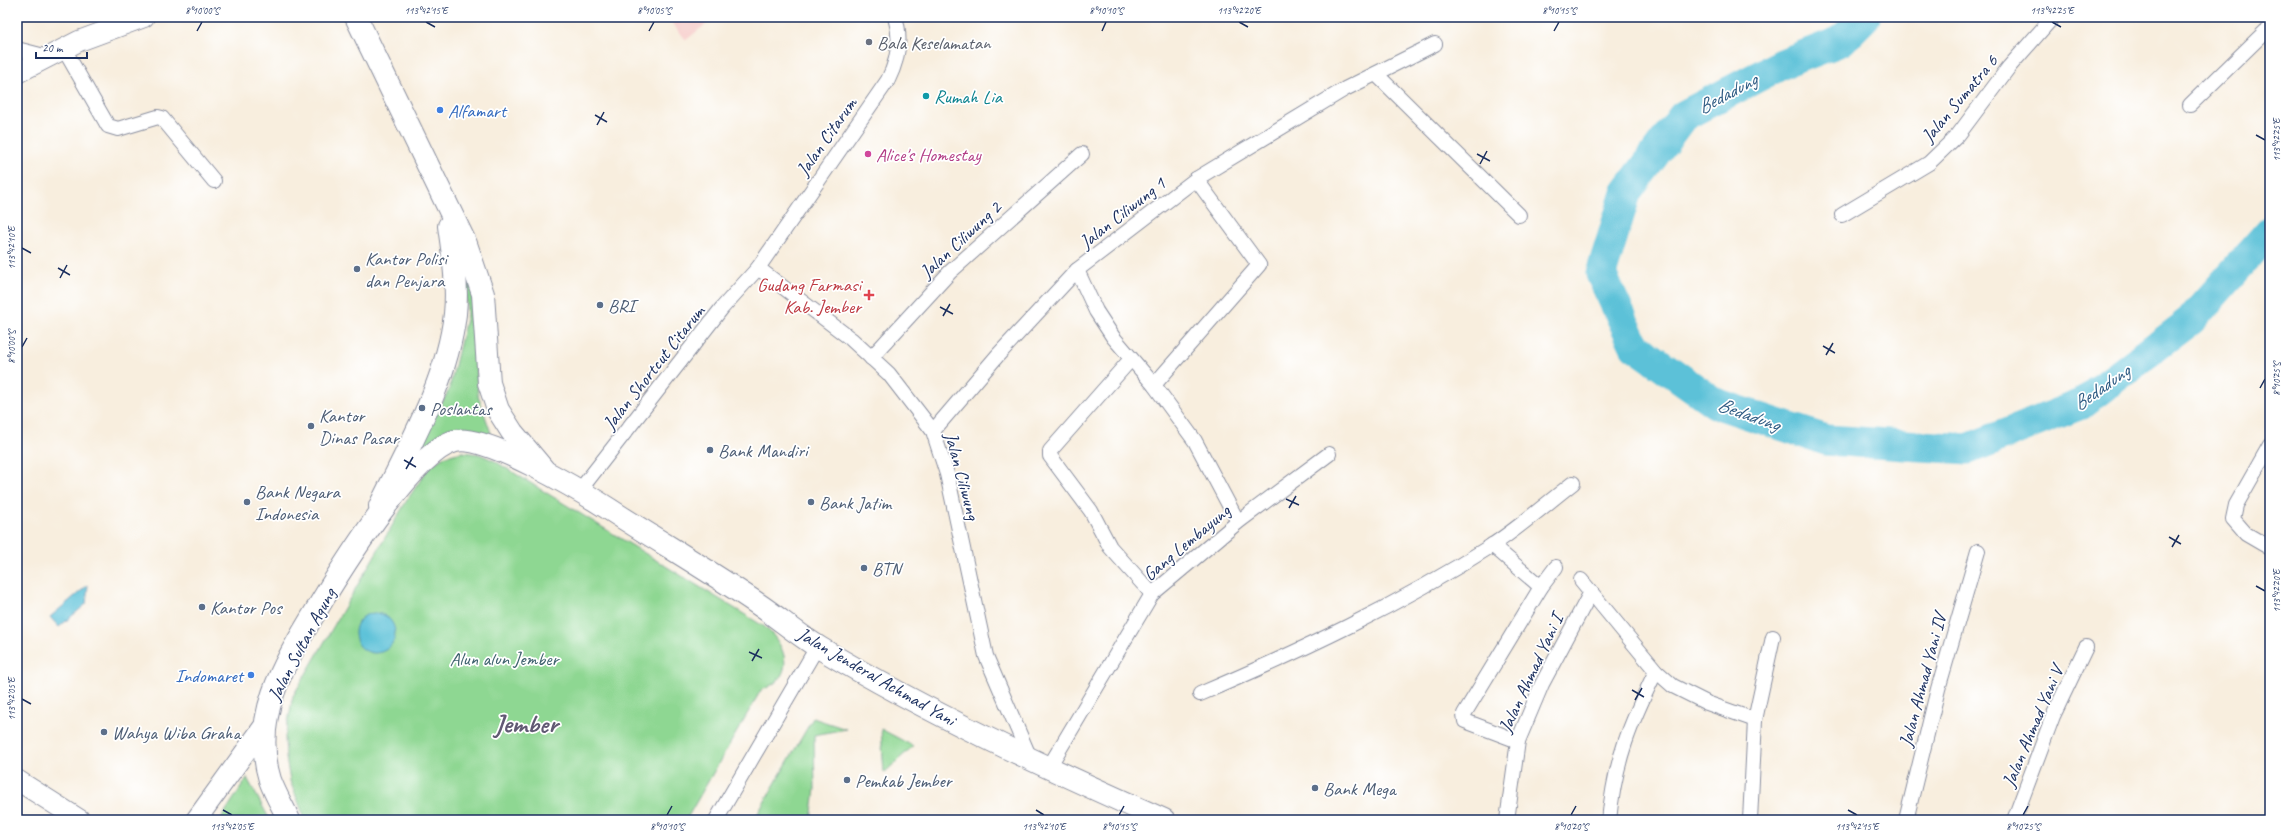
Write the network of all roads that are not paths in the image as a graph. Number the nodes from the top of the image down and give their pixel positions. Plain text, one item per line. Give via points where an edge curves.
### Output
1 (144, 17) edge
2 (356, 17) edge
3 (895, 17) edge
4 (2053, 17) edge
5 (2270, 27) edge
6 (1435, 44) dead end
7 (17, 49) edge
8 (56, 53) junction
9 (17, 73) edge
10 (1376, 74) junction
11 (2190, 105) dead end
12 (1082, 154) dead end
13 (1196, 179) junction
14 (214, 181) dead end
15 (445, 200) junction
16 (1519, 215) dead end
17 (1842, 215) dead end
18 (758, 268) junction
19 (1077, 270) junction
20 (871, 358) junction
21 (1131, 359) junction
22 (1154, 385) junction
23 (933, 431) junction
24 (2270, 445) edge
25 (1329, 454) dead end
26 (543, 469) junction
27 (1573, 483) dead end
28 (580, 490) junction
29 (373, 521) junction
30 (1238, 522) junction
31 (1492, 545) junction
32 (2270, 548) edge
33 (1978, 551) dead end
34 (1556, 567) dead end
35 (1581, 580) dead end
36 (1541, 587) junction
37 (1591, 592) junction
38 (1152, 594) junction
39 (1773, 636) dead end
40 (817, 647) junction
41 (2086, 647) dead end
42 (1656, 671) junction
43 (1200, 694) dead end
44 (1755, 720) junction
45 (264, 726) junction
46 (1518, 741) junction
47 (1030, 758) junction
48 (1049, 767) junction
49 (17, 780) edge
50 (80, 820) edge
51 (196, 820) edge
52 (289, 820) edge
53 (716, 820) edge
54 (1164, 820) edge
55 (1507, 820) edge
56 (1609, 820) edge
57 (1750, 820) edge
58 (1906, 820) edge
59 (2014, 820) edge

1 - 8 street via 79,41
2 - 15 main road via 388,88
3 - 18 street, Jalan Citarum via 899,36 898,50 888,80
4 - 17 street, Jalan Sumatra 6 via 2009,67 1958,135 1929,163
5 - 11 street
6 - 10 street, Jalan Ciliwung 1
7 - 8 street
8 - 9 street
8 - 14 street via 108,126 118,129 162,118
10 - 13 street, Jalan Ciliwung 1 via 1344,89
10 - 16 street
12 - 20 street, Jalan Ciliwung 2 via 950,272
13 - 19 street, Jalan Ciliwung 1
13 - 22 street via 1259,265
15 - 26 main road via 466,244 483,294 489,383 498,410 512,432
15 - 29 main road via 456,275 451,339 439,380 424,415
18 - 20 street, Jalan Ciliwung via 851,339
18 - 28 street, Jalan Shortcut Citarum via 722,308
19 - 21 street via 1096,311
19 - 23 street, Jalan Ciliwung 1 via 998,355
20 - 23 street, Jalan Ciliwung via 889,374
21 - 22 street
21 - 38 street via 1050,451 1050,456 1091,511 1110,547
22 - 30 street via 1195,441
23 - 47 street, Jalan Ciliwung via 947,474 986,656
24 - 32 street via 2236,505 2233,520 2246,534
25 - 30 street, Gang Lembayung
26 - 28 main road, Jalan Jenderal Achmad Yani
26 - 29 main road via 475,442 455,441 434,452
27 - 31 street
28 - 40 main road, Jalan Jenderal Achmad Yani via 760,604
29 - 45 main road, Jalan Sultan Agung via 342,567 295,647 278,681
30 - 38 street, Gang Lembayung
31 - 36 street
31 - 43 street via 1372,616 1292,655
33 - 58 street, Jalan Ahmad Yani IV via 1938,689
34 - 36 street
35 - 37 street
36 - 46 street via 1464,714 1465,721 1473,725
37 - 42 street
37 - 46 street, Jalan Ahmad Yani I via 1542,684
38 - 48 street, Gang Lembayung
39 - 44 street
40 - 47 main road, Jalan Jenderal Achmad Yani via 908,697
40 - 53 street
41 - 59 street, Jalan Ahmad Yani V via 2053,716
42 - 44 street via 1673,686 1690,695
42 - 56 street via 1624,742 1613,784
44 - 57 street
45 - 51 street
45 - 52 main road, Jalan Sultan Agung via 263,743 271,784
46 - 55 street, Jalan Ahmad Yani I
47 - 48 main road, Jalan Jenderal Achmad Yani
48 - 54 main road, Jalan Jenderal Achmad Yani
49 - 50 street

